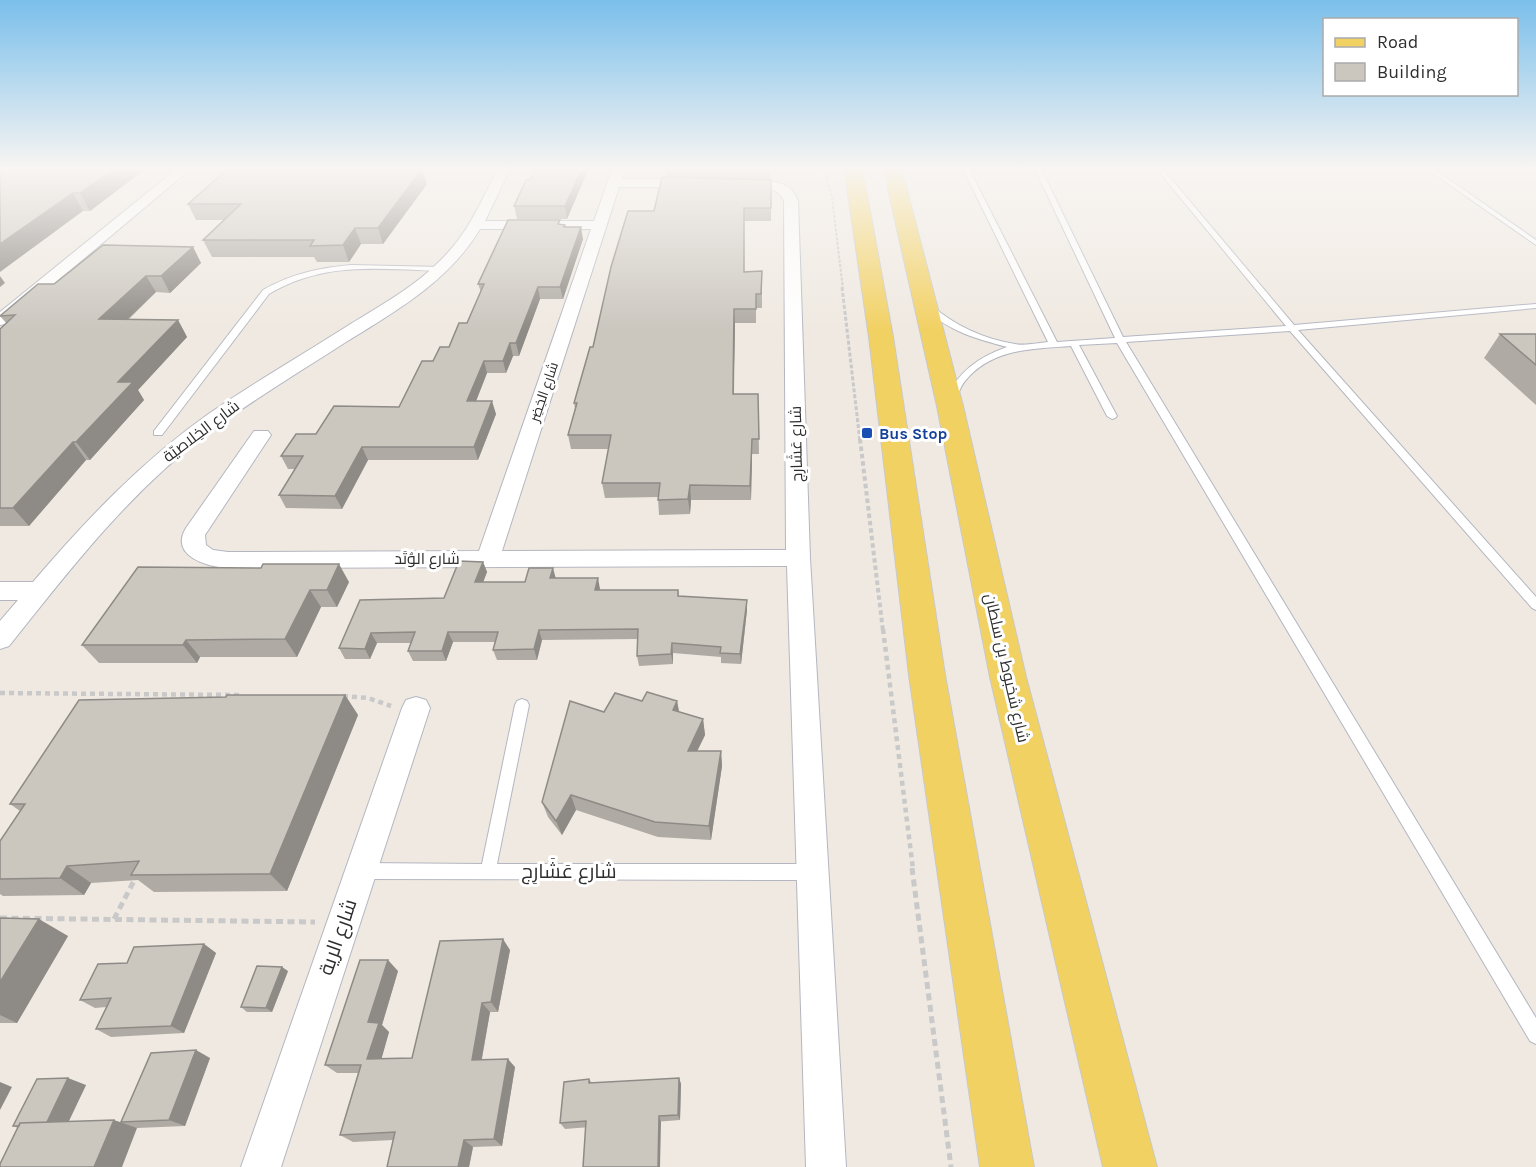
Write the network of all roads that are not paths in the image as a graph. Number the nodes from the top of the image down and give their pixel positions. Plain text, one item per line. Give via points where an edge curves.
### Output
1 (120, 221) edge
2 (477, 221) edge
3 (600, 221) edge
4 (791, 221) edge
5 (855, 221) edge
6 (897, 221) edge
7 (992, 221) edge
8 (1063, 221) edge
9 (1203, 221) edge
10 (1505, 221) edge
11 (475, 225) junction
12 (599, 225) junction
13 (1536, 243) edge
14 (441, 269) junction
15 (926, 305) junction
16 (1536, 306) edge
17 (0, 320) edge
18 (1292, 328) junction
19 (1120, 340) junction
20 (1074, 344) junction
21 (1054, 345) junction
22 (1017, 347) junction
23 (950, 406) junction
24 (1112, 416) dead end
25 (158, 433) dead end
26 (261, 435) dead end
27 (488, 558) junction
28 (798, 558) junction
29 (0, 591) edge
30 (40, 591) junction
31 (1536, 605) edge
32 (0, 639) edge
33 (522, 705) dead end
34 (413, 715) road end
35 (360, 871) junction
36 (488, 871) junction
37 (814, 872) junction
38 (1536, 1035) edge
39 (261, 1167) edge
40 (826, 1167) edge
41 (1007, 1167) edge
42 (1130, 1167) edge

1 - 17 street
2 - 11 street, شارع الخِلاصيّة
3 - 12 street, شارع الخِضِر
4 - 28 street, شارع عَشَارِج
5 - 41 main road via 881,337 927,675
6 - 15 main road, شارع شخبوط بن سلطان
7 - 21 lane
8 - 19 lane
9 - 18 lane
10 - 13 lane
11 - 12 street
11 - 14 street, شارع الخِلاصيّة
12 - 27 street, شارع الخِضِر
14 - 25 lane, شارع الخِلاصيّة via 331,268 275,285
14 - 30 street, شارع الخِلاصيّة via 392,306 248,396 175,449 114,505
15 - 22 lane via 956,328
15 - 23 main road, شارع شخبوط بن سلطان
16 - 18 lane
18 - 19 lane
18 - 31 lane
19 - 20 lane
19 - 38 lane
20 - 21 lane
20 - 24 lane
21 - 22 lane
22 - 23 lane via 971,369 957,386
23 - 42 main road, شارع شخبوط بن سلطان via 1008,677
26 - 27 street, شارع الوُتَد via 194,534 192,543 202,556 228,560
27 - 28 street, شارع الوُتَد
28 - 37 street, شارع عَشَارِج
29 - 30 street
30 - 32 street, شارع الخِلاصيّة
33 - 36 lane
34 - 35 street, شارع الرية
35 - 36 lane, شارع عَشَارِج
35 - 39 street, شارع الرية
36 - 37 lane, شارع عَشَارِج
37 - 40 street, شارع عَشَارِج

